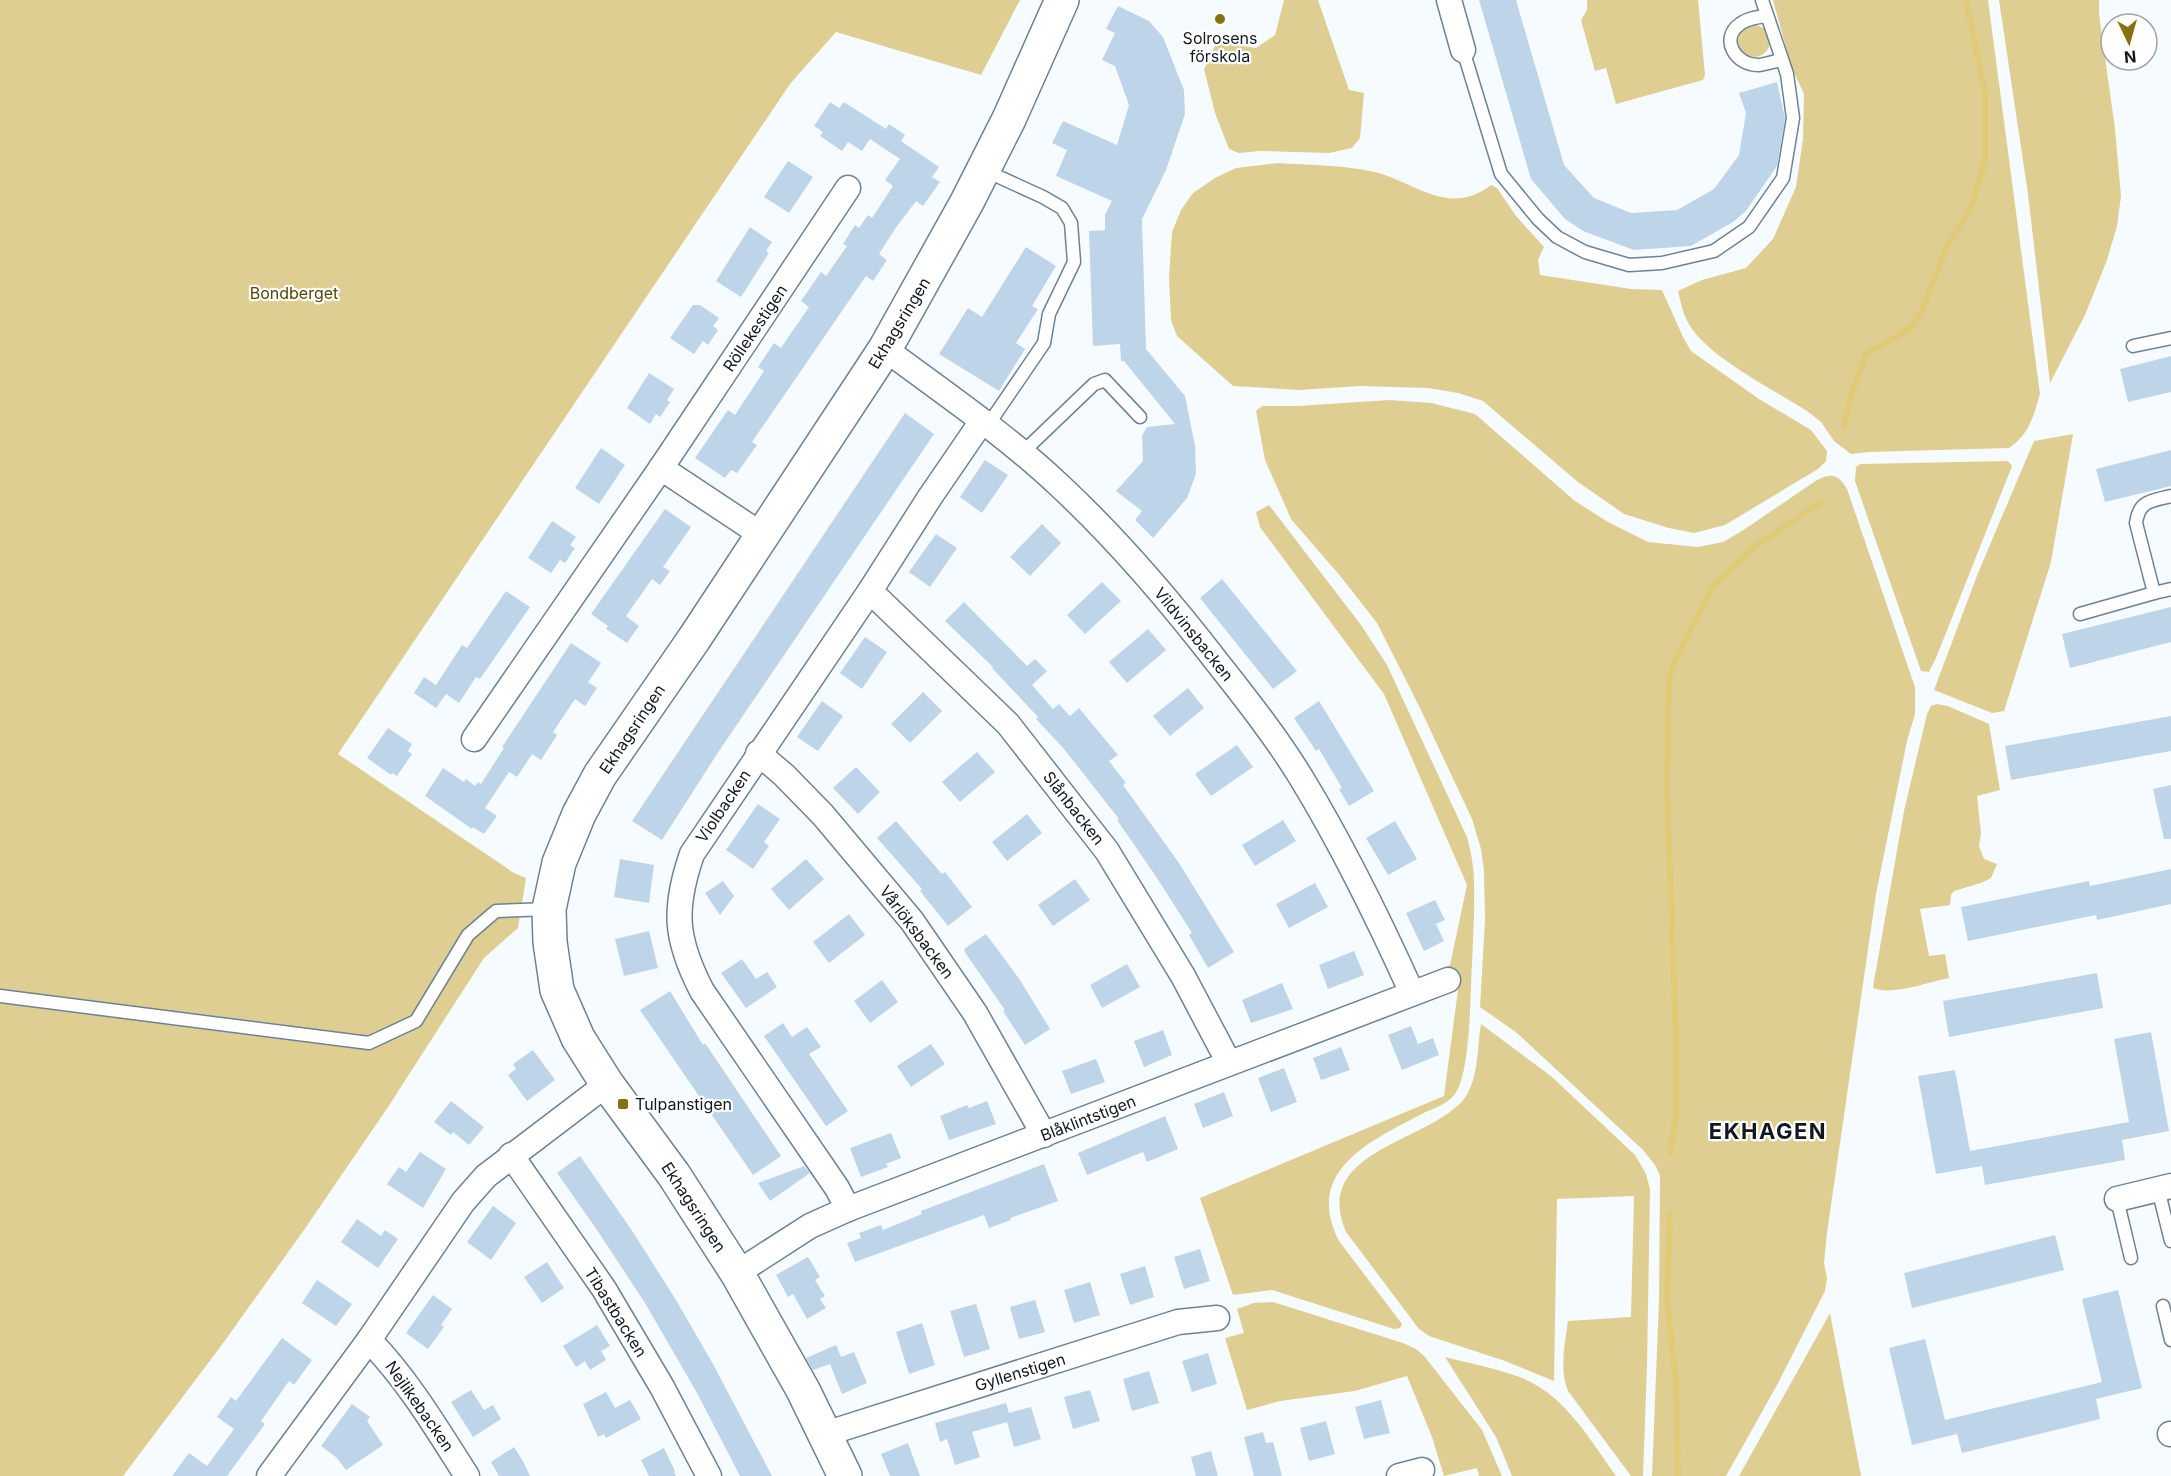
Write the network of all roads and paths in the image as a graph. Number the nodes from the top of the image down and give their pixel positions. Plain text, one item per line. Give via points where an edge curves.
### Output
1 (1062, 0) edge
2 (1449, 0) edge
3 (1762, 0) edge
4 (1767, 16) junction
5 (1463, 50) joint
6 (1782, 60) junction
7 (983, 170) junction
8 (848, 188) dead end
9 (2171, 338) edge
10 (2133, 346) dead end
11 (885, 349) junction
12 (1140, 417) dead end
13 (985, 423) junction
14 (1022, 453) junction
15 (661, 468) junction
16 (2171, 496) edge
17 (762, 535) junction
18 (2171, 589) edge
19 (870, 591) junction
20 (2154, 593) junction
21 (2080, 614) dead end
22 (474, 739) dead end
23 (759, 753) junction
24 (549, 909) junction
25 (1448, 980) dead end
26 (1412, 993) junction
27 (0, 996) edge
28 (1229, 1064) junction
29 (608, 1084) junction
30 (1044, 1135) junction
31 (511, 1155) junction
32 (2164, 1187) edge
33 (2117, 1199) joint
34 (848, 1209) junction
35 (2171, 1241) edge
36 (2131, 1258) dead end
37 (737, 1274) junction
38 (2163, 1306) dead end
39 (1217, 1318) dead end
40 (369, 1340) junction
41 (2171, 1340) edge
42 (825, 1434) junction
43 (1422, 1470) dead end
44 (269, 1476) edge
45 (467, 1476) edge
46 (709, 1476) edge
47 (845, 1476) edge
48 (1399, 1476) edge

1 - 7 street, Ekhagsringen
2 - 5 street
3 - 4 lane
4 - 6 lane
4 - 6 lane via 1740,24 1731,39 1732,50 1738,59 1758,65
5 - 6 lane via 1501,174 1519,198 1557,237 1585,252 1629,266 1714,251 1749,227 1783,178 1793,118
7 - 11 street, Ekhagsringen
7 - 13 lane via 1062,208 1071,223 1074,262 1049,314 1044,343
8 - 15 street, Röllekestigen
9 - 10 lane
11 - 13 street, Vildvinsbacken
11 - 17 street, Ekhagsringen
12 - 14 lane via 1105,380 1094,384
13 - 14 street, Vildvinsbacken
13 - 19 street, Violbacken via 930,497
14 - 26 street, Vildvinsbacken via 1117,542 1174,606 1261,718 1346,857
15 - 17 street
15 - 22 street, Röllekestigen
16 - 20 lane via 2146,503 2138,511 2136,523
17 - 24 street, Ekhagsringen via 600,775 559,863
18 - 20 lane
19 - 23 street, Violbacken
19 - 28 street, Slånbacken via 1008,724 1107,851 1183,976
20 - 21 lane
23 - 30 street, Vårlöksbacken via 823,815 912,921 975,1013
23 - 34 street, Violbacken via 692,854 682,884 681,941 702,991
24 - 27 lane via 496,911 468,935 416,1021 369,1043
24 - 29 street, Ekhagsringen via 556,990 578,1038
25 - 26 street, Blåklintstigen
26 - 28 street, Blåklintstigen
28 - 30 street, Blåklintstigen
29 - 31 street
29 - 37 street, Ekhagsringen via 674,1174
30 - 34 street, Blåklintstigen
31 - 40 street via 463,1202
31 - 46 street, Tibastbacken via 604,1289
32 - 33 street
32 - 35 lane
33 - 36 lane
34 - 37 street, Blåklintstigen via 810,1226
37 - 42 street, Ekhagsringen
38 - 41 lane
39 - 42 street, Gyllenstigen via 1178,1322
40 - 44 street
40 - 45 street, Nejlikebacken via 422,1406
42 - 47 street, Ekhagsringen
43 - 48 street

